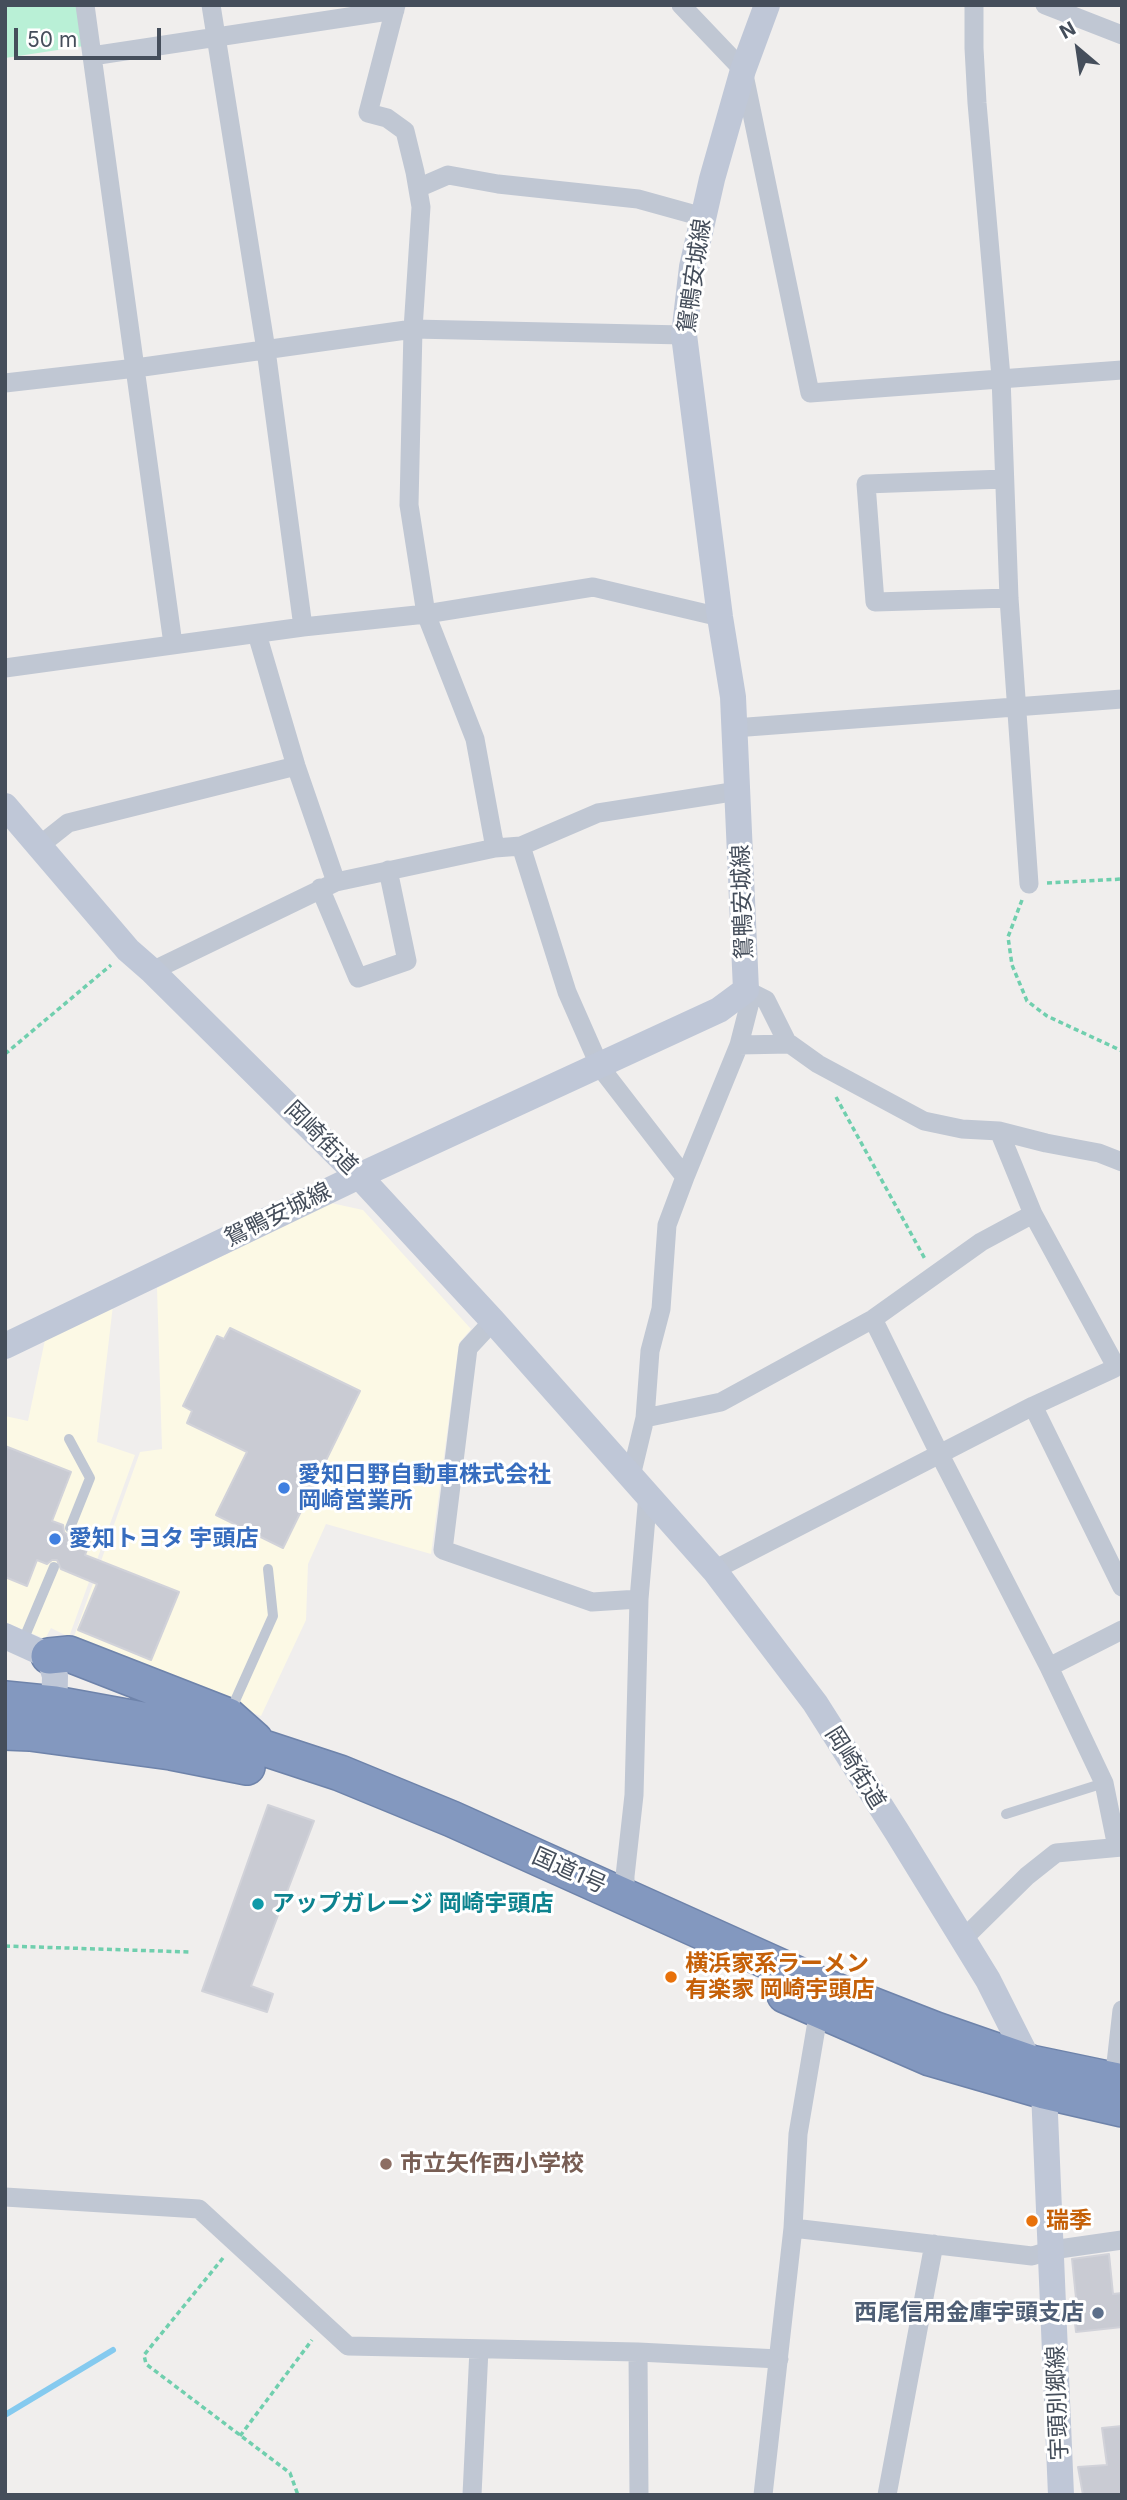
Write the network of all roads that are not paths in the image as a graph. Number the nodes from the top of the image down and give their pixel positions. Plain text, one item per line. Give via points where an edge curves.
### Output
1 (85, 5) edge
2 (211, 5) edge
3 (681, 5) edge
4 (768, 5) edge
5 (974, 5) edge
6 (1045, 5) edge
7 (396, 7) edge
8 (1122, 35) edge
9 (216, 38) junction
10 (92, 56) junction
11 (743, 70) junction
12 (418, 188) junction
13 (703, 216) junction
14 (413, 329) junction
15 (684, 335) junction
16 (266, 350) junction
17 (136, 368) junction
18 (1122, 370) edge
19 (1001, 377) junction
20 (5, 383) edge
21 (1004, 479) junction
22 (1009, 598) junction
23 (426, 614) junction
24 (720, 617) junction
25 (303, 627) junction
26 (257, 634) junction
27 (173, 644) junction
28 (5, 668) edge
29 (1122, 699) edge
30 (1016, 705) junction
31 (734, 727) junction
32 (296, 766) junction
33 (738, 791) junction
34 (5, 806) edge
35 (40, 846) junction
36 (521, 846) junction
37 (495, 848) junction
38 (388, 870) junction
39 (1029, 884) road end
40 (328, 885) junction
41 (152, 971) junction
42 (747, 990) junction
43 (788, 1044) junction
44 (739, 1045) junction
45 (600, 1067) junction
46 (999, 1131) junction
47 (1122, 1162) edge
48 (359, 1176) junction
49 (685, 1177) junction
50 (1034, 1214) junction
51 (873, 1319) junction
52 (493, 1321) junction
53 (5, 1346) edge
54 (1033, 1406) junction
55 (645, 1418) junction
56 (69, 1439) dead end
57 (940, 1455) junction
58 (640, 1485) junction
59 (70, 1528) dead end
60 (54, 1567) dead end
61 (268, 1569) dead end
62 (714, 1570) junction
63 (1122, 1587) edge
64 (639, 1599) junction
65 (1122, 1630) edge
66 (25, 1645) edge
67 (1049, 1667) junction
68 (5, 1699) edge
69 (228, 1716) junction
70 (54, 1720) junction
71 (5, 1732) edge
72 (264, 1748) junction
73 (1104, 1783) junction
74 (1006, 1814) dead end
75 (1119, 1847) edge
76 (625, 1896) junction
77 (962, 1940) junction
78 (819, 2010) junction
79 (1122, 2010) edge
80 (1038, 2077) junction
81 (1119, 2091) edge
82 (5, 2197) edge
83 (793, 2228) junction
84 (1122, 2240) edge
85 (934, 2244) junction
86 (1052, 2250) junction
87 (479, 2350) junction
88 (638, 2352) junction
89 (779, 2359) junction
90 (472, 2495) edge
91 (639, 2495) edge
92 (763, 2495) edge
93 (887, 2495) edge
94 (1061, 2495) edge

1 - 10 street
2 - 9 street
3 - 11 street
4 - 11 street, 鴛鴨安城線
5 - 19 street via 977,103
6 - 8 street
7 - 9 street
7 - 12 street via 368,113 387,118 404,131
9 - 10 street
9 - 16 street
10 - 17 street
11 - 13 street, 鴛鴨安城線
11 - 19 street via 810,393
12 - 13 street via 448,174 638,199
12 - 14 street via 421,207
13 - 15 street, 鴛鴨安城線
14 - 15 street
14 - 16 street
14 - 23 street via 409,505
15 - 24 street, 鴛鴨安城線
16 - 17 street
16 - 25 street
17 - 20 street
17 - 27 street
18 - 19 street
19 - 21 street
21 - 22 street
21 - 22 street via 866,484 875,601
22 - 30 street
23 - 24 street via 593,587
23 - 25 street
23 - 37 street via 475,740
24 - 31 street, 鴛鴨安城線
25 - 26 street
26 - 27 street
26 - 32 street
27 - 28 street
29 - 30 street
30 - 31 street
30 - 39 street
31 - 33 street, 鴛鴨安城線
32 - 35 street via 68,823
32 - 40 street
33 - 36 street via 598,813
33 - 42 street, 鴛鴨安城線
34 - 35 street, 岡崎街道
35 - 41 street, 岡崎街道 via 128,950
36 - 37 street
36 - 45 street via 566,992
37 - 38 street
38 - 40 street
38 - 40 street via 407,961 358,978
40 - 41 street
41 - 48 street, 岡崎街道
42 - 43 street via 766,1000
42 - 44 street via 749,1006
42 - 45 street, 鴛鴨安城線 via 719,1010
43 - 44 street
43 - 46 street via 923,1121
44 - 49 street
45 - 48 street, 鴛鴨安城線
45 - 49 street
46 - 47 street
46 - 50 street
48 - 52 street, 岡崎街道
48 - 53 street, 鴛鴨安城線
49 - 55 street via 667,1225 661,1309 650,1351
50 - 51 street via 981,1242
50 - 54 street via 1113,1361 1113,1369
51 - 55 street via 721,1402
51 - 57 street
52 - 58 street, 岡崎街道
52 - 64 street via 468,1348 443,1550 592,1602
54 - 57 street
54 - 63 street
55 - 58 street
56 - 59 lane via 90,1478
57 - 62 street
57 - 67 street
58 - 62 street, 岡崎街道
58 - 64 street
60 - 66 lane
61 - 69 lane via 273,1616
62 - 77 street, 岡崎街道 via 815,1703
64 - 76 street via 634,1795
65 - 67 street
66 - 69 highway via 69,1654
66 - 70 street via 55,1676
67 - 73 street
68 - 70 highway, 国道1号
69 - 72 highway
70 - 71 highway, 国道1号
70 - 72 highway, 国道1号 via 170,1725
70 - 78 highway, 国道1号 via 171,1752 268,1771 387,1815
72 - 76 highway, 国道1号 via 340,1773
73 - 74 lane
73 - 75 street
75 - 77 street via 1056,1853
76 - 80 highway, 国道1号
77 - 80 street, 岡崎街道
78 - 80 highway, 国道1号 via 930,2058
78 - 83 street via 798,2134
79 - 81 street
80 - 81 highway, 国道1号
80 - 86 street, 宇頭別郷線
82 - 87 street via 199,2209 348,2346
83 - 85 street
83 - 89 street
84 - 86 street
85 - 86 street via 1032,2256
85 - 93 street
86 - 94 street, 宇頭別郷線
87 - 88 street
87 - 90 street
88 - 89 street
88 - 91 street
89 - 92 street

